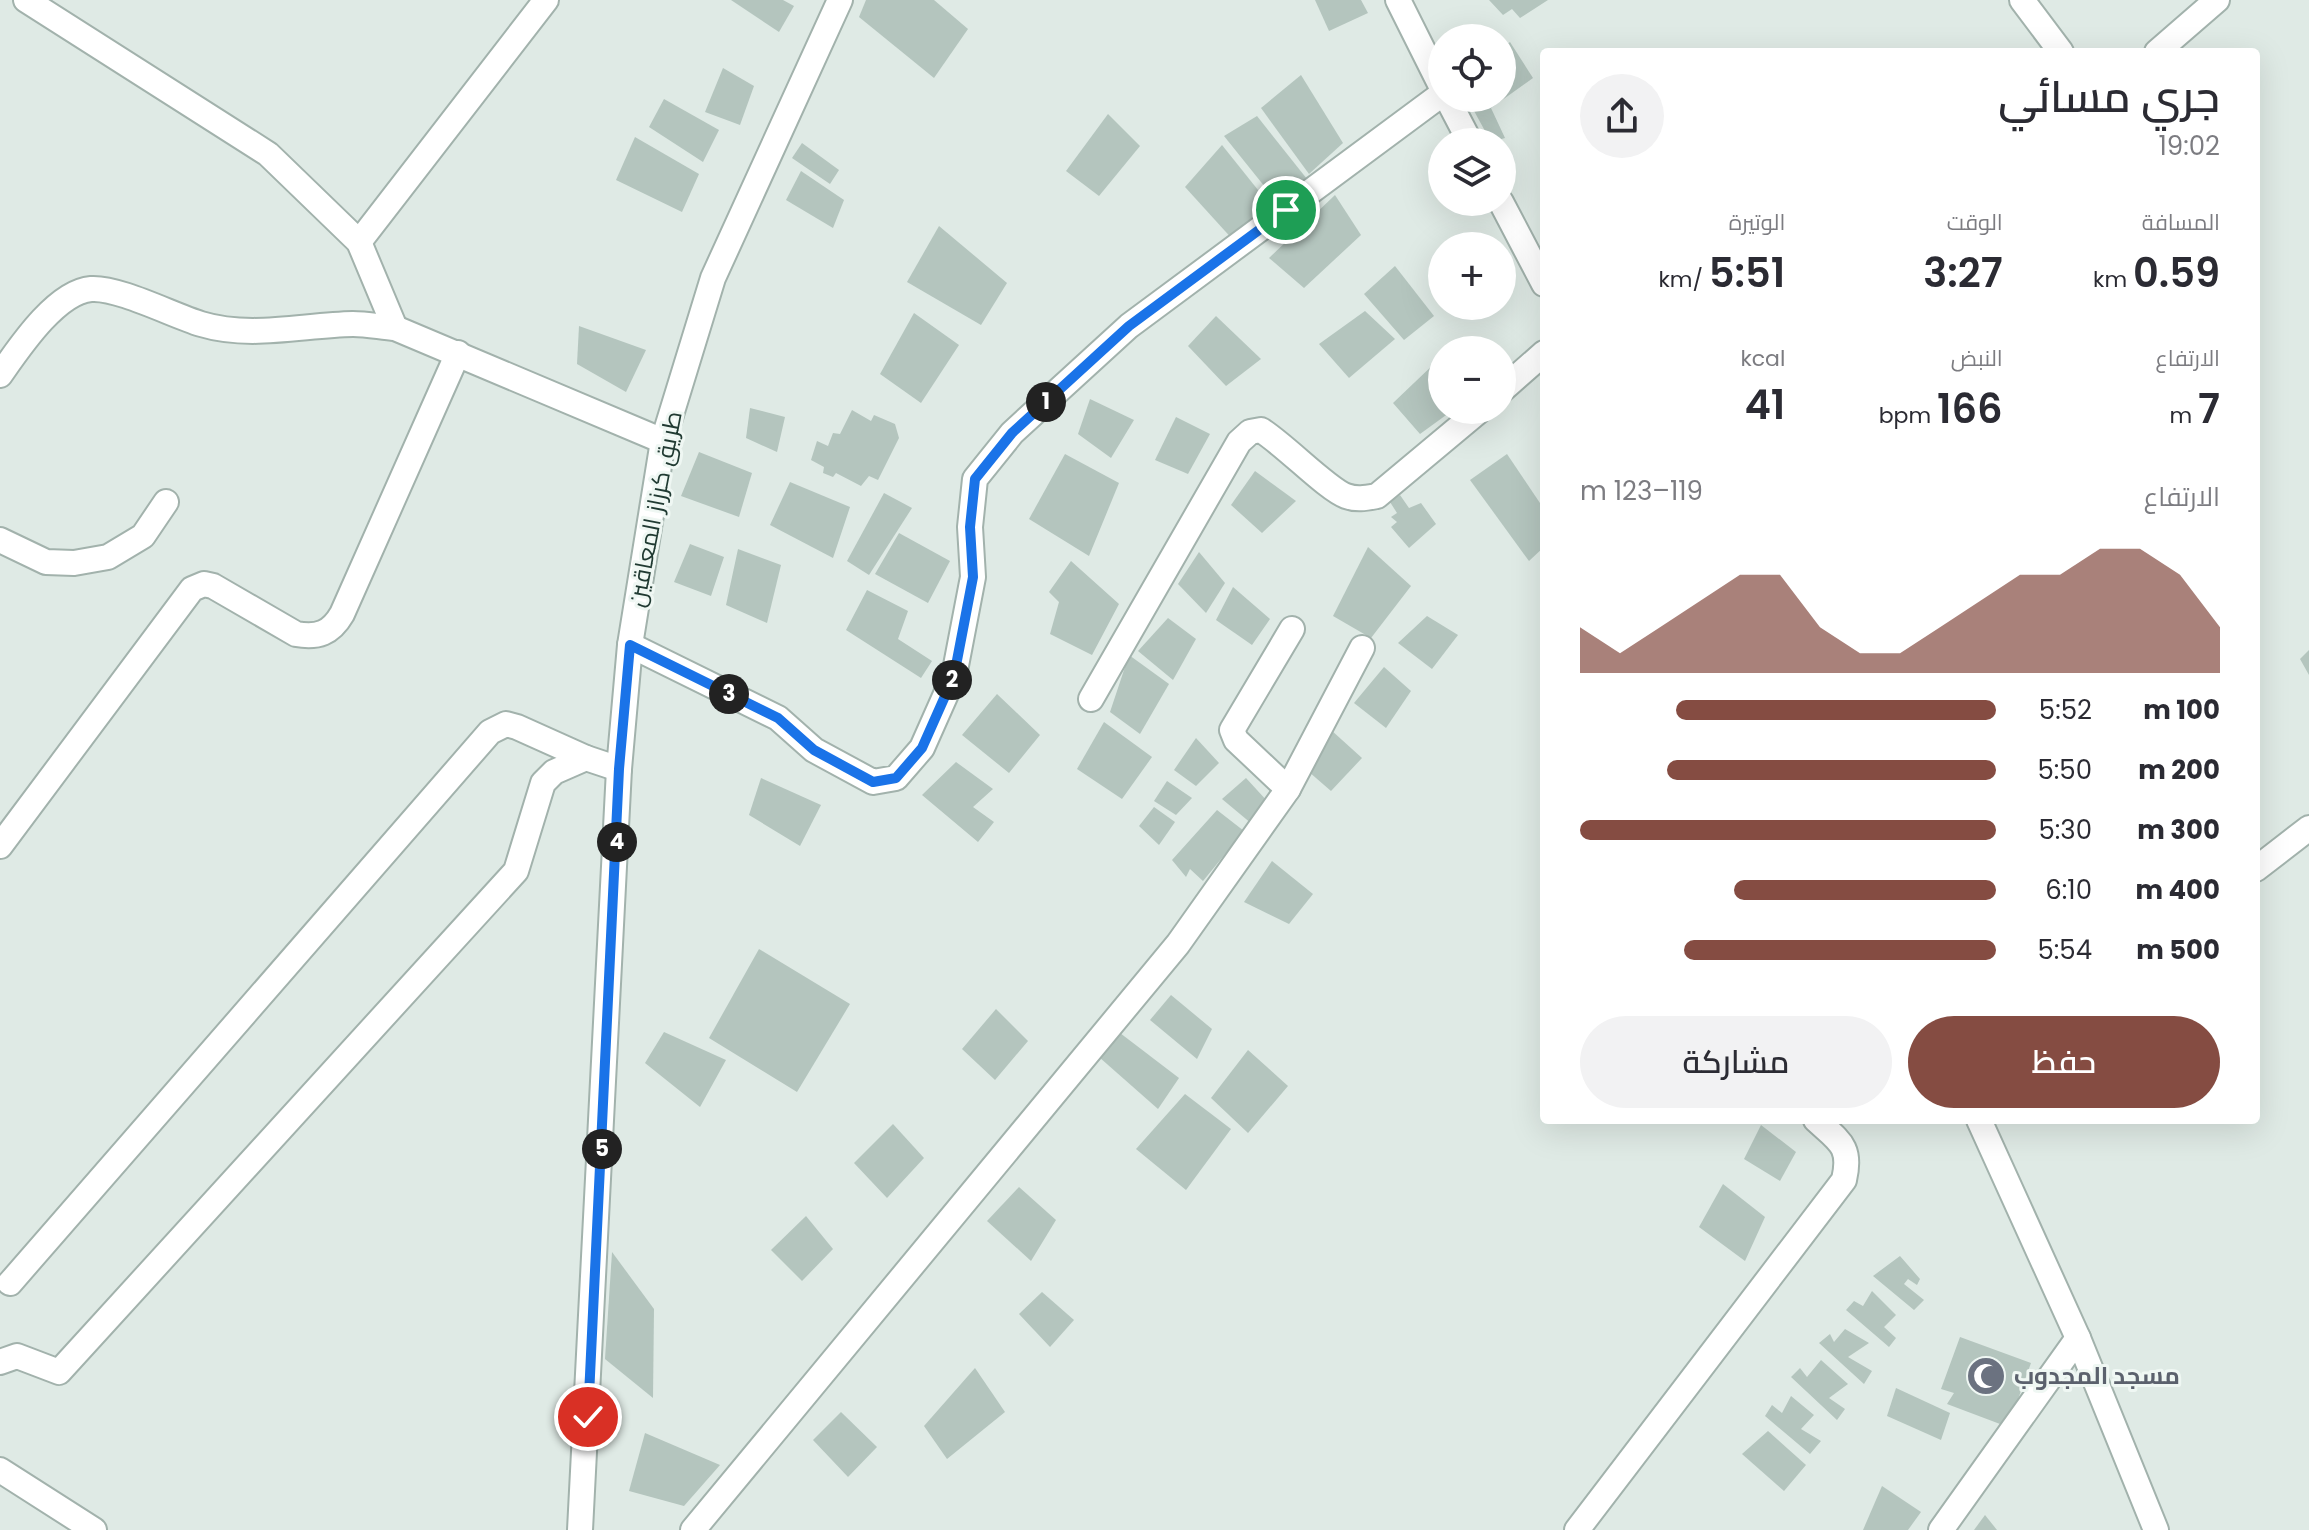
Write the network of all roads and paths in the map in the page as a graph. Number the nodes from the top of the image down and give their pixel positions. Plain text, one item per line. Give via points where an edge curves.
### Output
1 (546, 0) edge
2 (840, 0) edge
3 (1398, 0) edge
4 (2022, 0) edge
5 (2217, 0) edge
6 (39, 4) edge
7 (2058, 48) edge
8 (2162, 48) edge
9 (1428, 60) edge
10 (1428, 104) edge
11 (1508, 216) edge
12 (359, 242) junction
13 (1540, 276) edge
14 (395, 328) junction
15 (458, 353) junction
16 (1540, 357) edge
17 (0, 375) edge
18 (1516, 378) edge
19 (1463, 424) edge
20 (663, 441) junction
21 (166, 502) dead end
22 (0, 540) edge
23 (1292, 629) dead end
24 (630, 645) junction
25 (1362, 648) dead end
26 (1091, 699) dead end
27 (586, 758) junction
28 (619, 769) junction
29 (1288, 789) junction
30 (2309, 828) edge
31 (0, 846) edge
32 (2260, 866) edge
33 (1820, 1124) edge
34 (1981, 1124) edge
35 (10, 1283) dead end
36 (2078, 1338) junction
37 (0, 1362) edge
38 (0, 1470) edge
39 (582, 1527) edge
40 (94, 1530) edge
41 (693, 1530) edge
42 (1577, 1530) edge
43 (1941, 1530) edge
44 (2156, 1530) edge

1 - 12 street
2 - 20 street, طريق كرزاز المعاقين via 713,278
3 - 9 street
4 - 7 street
5 - 8 street
6 - 12 street via 268,154
10 - 24 street via 1129,326 1012,433 975,479 970,527 973,577 954,676 922,748 896,778 873,782 814,750 778,718
11 - 13 street
12 - 14 street
14 - 15 street
14 - 17 street via 356,324 257,331 205,325 118,292 90,289 64,300 28,335
15 - 20 street
15 - 31 street via 331,630 310,637 296,634 213,586 192,589
16 - 18 street
19 - 26 street via 1377,496 1358,499 1343,495 1273,437 1261,430 1250,432 1193,518
20 - 24 street, طريق كرزاز المعاقين
21 - 22 street via 143,536 108,557 46,562
23 - 29 street via 1232,730
24 - 28 street, طريق كرزاز المعاقين
25 - 29 street
27 - 28 street
27 - 35 street via 506,724 490,732
27 - 37 street via 543,783 516,871 59,1372 17,1356
28 - 39 street, طريق كرزاز المعاقين
29 - 41 street via 1178,944
30 - 32 street
33 - 42 street via 1844,1145 1849,1161 1844,1180
34 - 36 street
36 - 43 street
36 - 44 street
38 - 40 street

